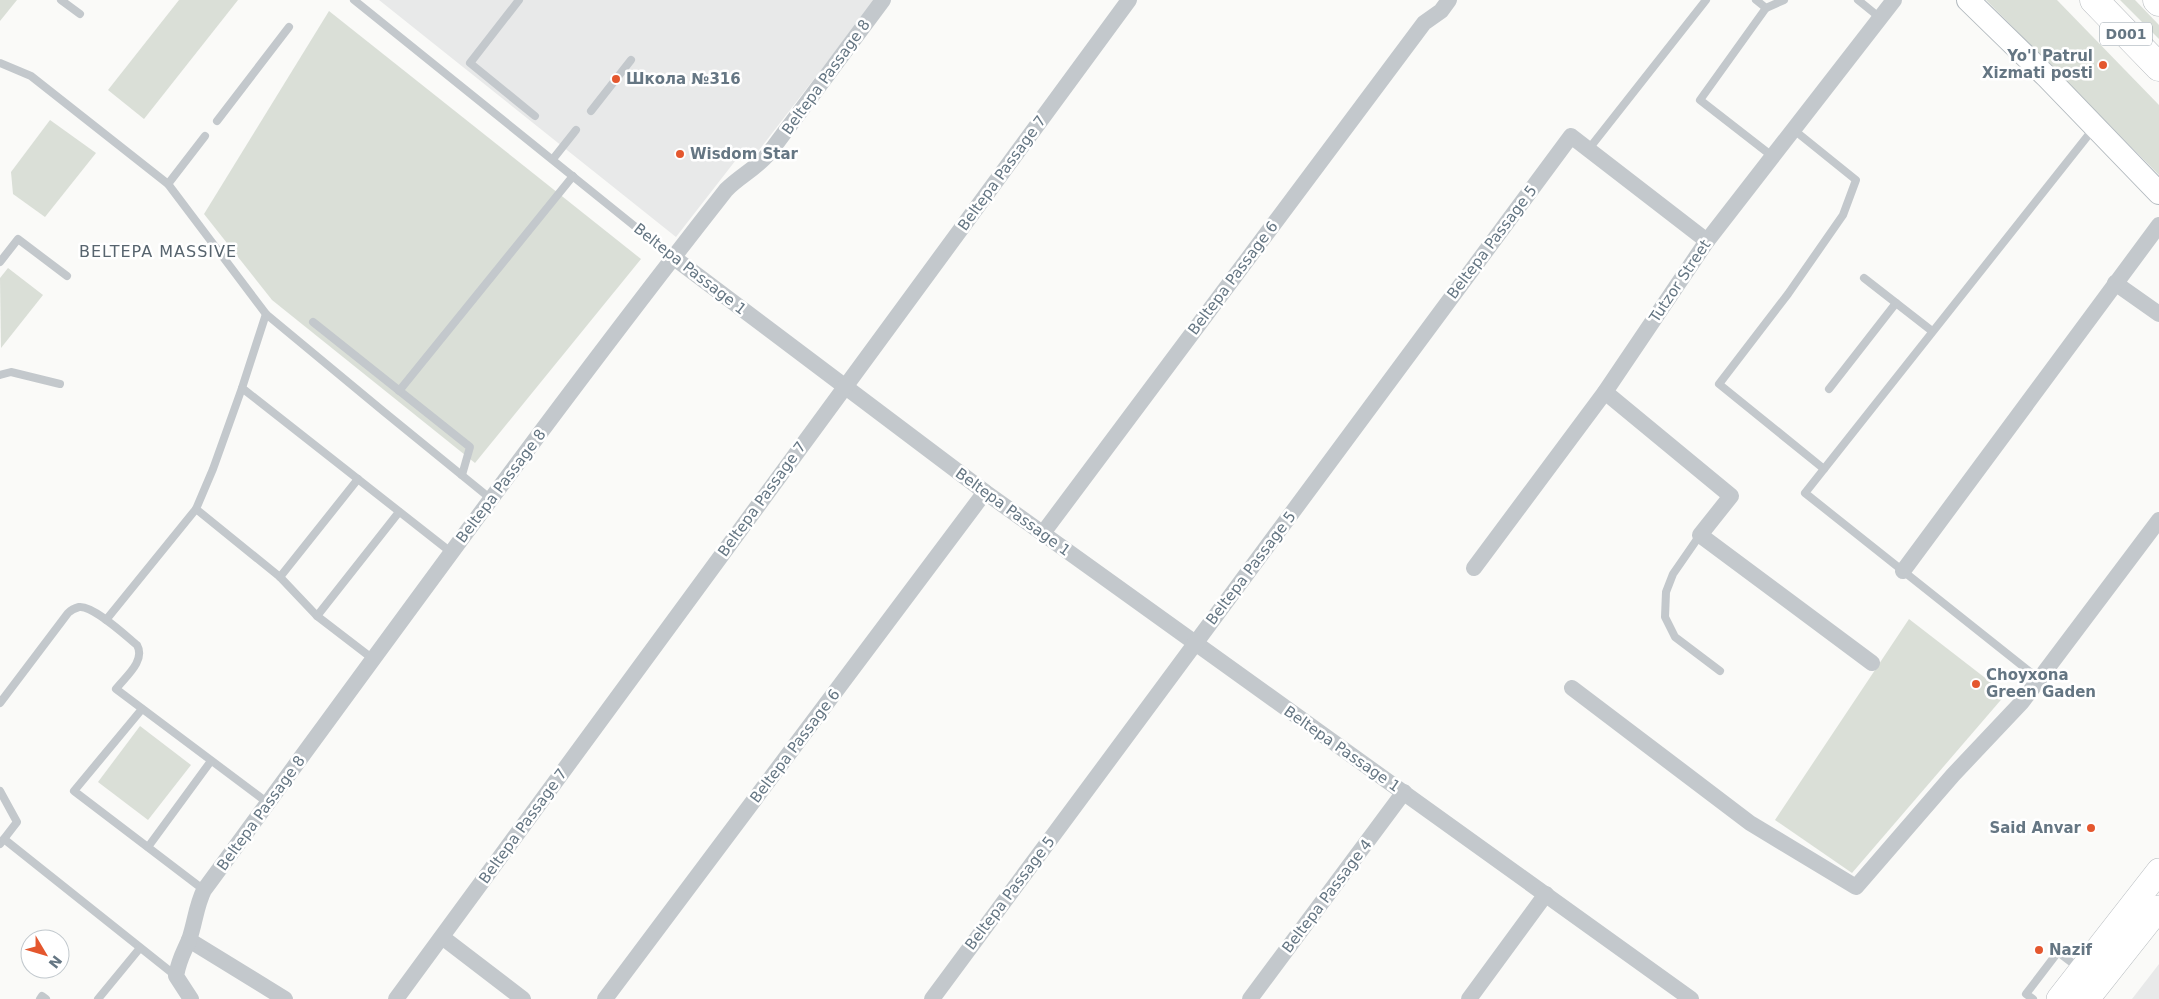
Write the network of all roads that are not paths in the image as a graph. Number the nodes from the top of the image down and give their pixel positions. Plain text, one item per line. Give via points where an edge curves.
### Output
1 (61, 0) edge
2 (354, 0) edge
3 (519, 0) edge
4 (1129, 0) edge
5 (1449, 0) edge
6 (1706, 0) edge
7 (1756, 0) edge
8 (1784, 0) edge
9 (1858, 0) edge
10 (1894, 0) edge
11 (1968, 0) edge
12 (2094, 0) edge
13 (877, 2) edge
14 (1766, 8) junction
15 (80, 14) dead end
16 (1879, 17) junction
17 (289, 27) dead end
18 (631, 60) dead end
19 (0, 63) edge
20 (2159, 67) edge
21 (591, 111) dead end
22 (535, 116) dead end
23 (216, 121) dead end
24 (2095, 126) junction
25 (576, 130) dead end
26 (1794, 130) junction
27 (205, 136) dead end
28 (1588, 150) junction
29 (1772, 156) junction
30 (553, 159) junction
31 (573, 176) junction
32 (168, 184) junction
33 (2159, 193) edge
34 (2159, 225) edge
35 (1707, 240) junction
36 (673, 257) junction
37 (0, 262) edge
38 (67, 276) dead end
39 (1864, 278) dead end
40 (2115, 283) junction
41 (1896, 303) junction
42 (266, 314) junction
43 (2159, 314) edge
44 (313, 322) dead end
45 (1932, 331) junction
46 (0, 375) edge
47 (60, 384) dead end
48 (845, 387) junction
49 (242, 388) junction
50 (1829, 389) dead end
51 (399, 391) junction
52 (1605, 392) junction
53 (1824, 469) junction
54 (462, 475) junction
55 (358, 479) junction
56 (984, 492) junction
57 (491, 499) junction
58 (196, 509) junction
59 (400, 512) junction
60 (2159, 520) edge
61 (1043, 533) junction
62 (1700, 535) junction
63 (452, 553) junction
64 (1474, 568) dead end
65 (1903, 571) junction
66 (280, 576) junction
67 (317, 616) junction
68 (106, 620) junction
69 (1195, 644) junction
70 (373, 660) junction
71 (1872, 663) dead end
72 (1720, 671) dead end
73 (2040, 680) junction
74 (1572, 688) dead end
75 (0, 703) edge
76 (142, 708) junction
77 (211, 761) junction
78 (0, 791) edge
79 (1404, 792) junction
80 (268, 803) junction
81 (2, 841) edge
82 (148, 847) junction
83 (2159, 871) edge
84 (204, 890) junction
85 (1546, 894) junction
86 (2159, 908) edge
87 (442, 937) junction
88 (188, 940) junction
89 (140, 948) junction
90 (2081, 970) junction
91 (176, 976) junction
92 (40, 999) edge
93 (46, 999) edge
94 (98, 999) edge
95 (191, 999) edge
96 (285, 999) edge
97 (396, 999) edge
98 (523, 999) edge
99 (605, 999) edge
100 (932, 999) edge
101 (1250, 999) edge
102 (1469, 999) edge
103 (1692, 999) edge
104 (2033, 999) edge
105 (2059, 999) edge
106 (2087, 999) edge

1 - 15 lane
2 - 30 lane, Beltepa Passage 1
3 - 22 lane via 470,63
4 - 48 street, Beltepa Passage 7
5 - 61 street, Beltepa Passage 6 via 1424,23
6 - 28 lane
7 - 14 lane
8 - 14 lane
9 - 16 lane
10 - 16 street, Tutzor Street
11 - 24 street
12 - 20 highway, D001
13 - 36 street, Beltepa Passage 8 via 770,152 758,166 726,190
14 - 29 lane via 1700,100
16 - 26 street, Tutzor Street
17 - 23 lane
18 - 21 lane
19 - 32 lane via 32,76
24 - 33 street
24 - 45 lane
25 - 30 lane
26 - 29 street, Tutzor Street
26 - 53 lane via 1856,180 1843,216 1719,384
27 - 32 lane
28 - 35 street
28 - 69 street, Beltepa Passage 5 via 1571,136
29 - 35 street, Tutzor Street
30 - 31 lane, Beltepa Passage 1
31 - 36 lane, Beltepa Passage 1
31 - 51 lane
32 - 42 lane
34 - 40 street
35 - 52 street, Tutzor Street
36 - 48 street, Beltepa Passage 1
36 - 57 street, Beltepa Passage 8
37 - 38 lane via 18,239
39 - 41 lane
40 - 43 street
40 - 65 street
41 - 45 lane
41 - 50 lane
42 - 49 lane
42 - 54 lane
44 - 51 lane
45 - 53 lane
46 - 47 lane via 11,372
48 - 56 street, Beltepa Passage 1
48 - 87 street, Beltepa Passage 7
49 - 55 lane
49 - 58 lane
51 - 54 lane via 470,447
52 - 62 street via 1731,496
52 - 64 street, Tutzor Street
53 - 65 lane via 1805,493
54 - 57 lane
55 - 59 lane
55 - 66 lane
56 - 61 street, Beltepa Passage 1
56 - 99 street, Beltepa Passage 6
57 - 63 street, Beltepa Passage 8
58 - 66 lane
58 - 68 lane
59 - 63 lane
59 - 67 lane
60 - 73 street
61 - 69 street, Beltepa Passage 1
62 - 71 street
62 - 72 lane via 1673,574 1666,592 1665,617 1675,637
63 - 70 street, Beltepa Passage 8
65 - 73 lane
66 - 67 lane
67 - 70 lane
68 - 75 lane via 80,607 68,613
68 - 76 lane via 140,650 138,662 116,689
69 - 79 street, Beltepa Passage 1
69 - 100 street, Beltepa Passage 5
70 - 80 street, Beltepa Passage 8
73 - 74 street via 1856,887 1750,823
76 - 77 lane
76 - 82 lane via 74,791
77 - 80 lane
77 - 82 lane
78 - 81 lane via 17,822
79 - 85 street, Beltepa Passage 1
79 - 101 street, Beltepa Passage 4
80 - 84 street, Beltepa Passage 8
81 - 89 lane
82 - 84 lane
83 - 90 main road
84 - 88 street, Beltepa Passage 8
85 - 102 street
85 - 103 street, Beltepa Passage 1
86 - 106 main road
87 - 97 street, Beltepa Passage 7
87 - 98 street
88 - 91 street, Beltepa Passage 8 via 179,959
88 - 96 street
89 - 91 lane
89 - 94 lane
90 - 104 lane via 2058,952 2026,994
90 - 105 main road
91 - 95 street
92 - 93 lane via 42,996

